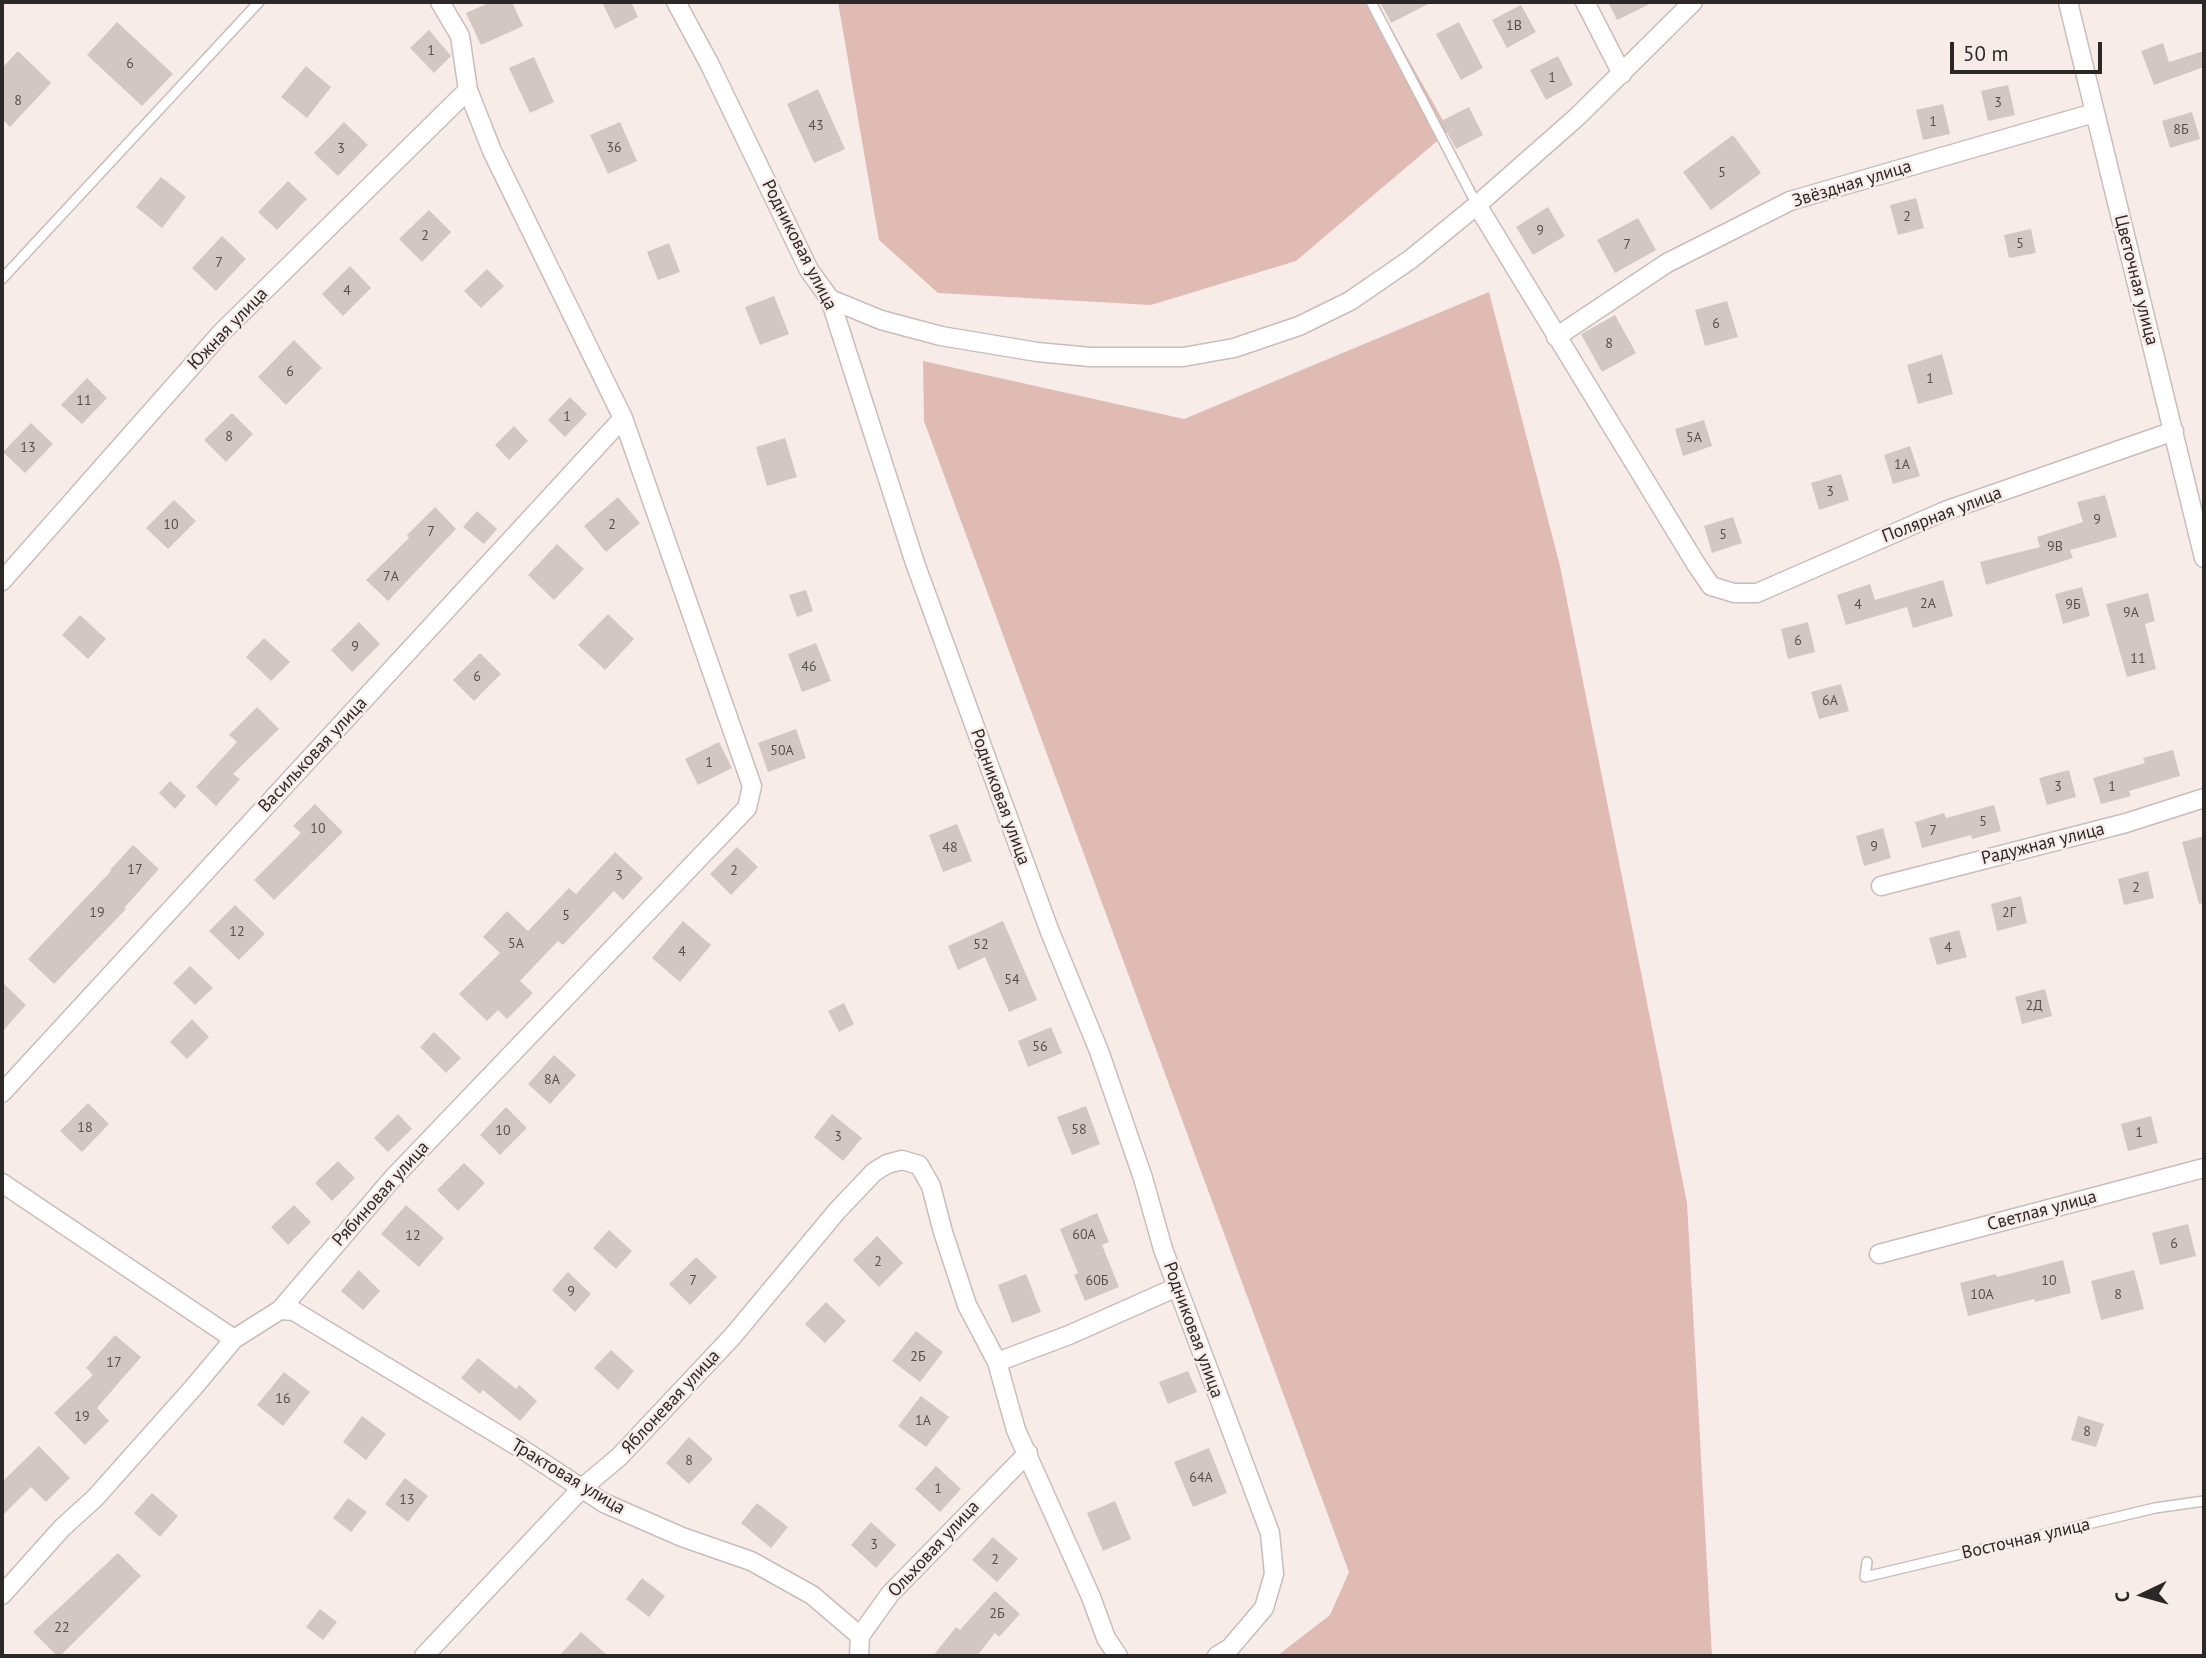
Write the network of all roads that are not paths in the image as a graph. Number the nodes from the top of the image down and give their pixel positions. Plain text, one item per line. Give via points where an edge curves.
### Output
1 (259, 2) edge
2 (440, 2) edge
3 (677, 2) edge
4 (1371, 2) edge
5 (1585, 2) edge
6 (1693, 2) edge
7 (2068, 2) edge
8 (1622, 74) junction
9 (468, 90) junction
10 (2094, 113) junction
11 (1477, 205) junction
12 (2, 279) edge
13 (830, 299) junction
14 (1556, 337) junction
15 (624, 418) junction
16 (2174, 431) junction
17 (2204, 558) edge
18 (2, 581) edge
19 (2204, 798) edge
20 (1881, 886) dead end
21 (2, 1093) edge
22 (2204, 1168) edge
23 (2, 1183) edge
24 (1879, 1254) dead end
25 (1178, 1287) junction
26 (280, 1310) junction
27 (234, 1339) junction
28 (997, 1362) junction
29 (1027, 1453) junction
30 (582, 1488) junction
31 (2204, 1501) edge
32 (1867, 1562) dead end
33 (2, 1595) edge
34 (860, 1636) junction
35 (424, 1656) edge
36 (859, 1656) edge
37 (1118, 1656) edge
38 (1217, 1656) edge

1 - 12 lane
2 - 9 street via 460,36
3 - 13 street, Родниковая улица via 809,270
4 - 11 lane
5 - 8 street
6 - 8 street
7 - 10 street, Цветочная улица
8 - 11 street
9 - 15 street via 492,151
9 - 18 street, Южная улица via 221,333
10 - 14 street, Звёздная улица via 1790,201 1667,263
10 - 16 street, Цветочная улица
11 - 13 street via 1350,301 1299,326 1234,348 1184,357 1090,357 1023,349 881,320
11 - 14 street
13 - 25 street, Родниковая улица via 915,563 1050,933 1099,1051
14 - 16 street, Полярная улица via 1711,586 1734,593 1758,593 1945,511
15 - 21 street, Васильковая улица
15 - 26 street, Рябиновая улица via 752,786 747,808 392,1179
16 - 17 street, Цветочная улица
19 - 20 street, Радужная улица via 2126,823
22 - 24 street, Светлая улица
23 - 27 street
25 - 28 street
25 - 38 street, Родниковая улица via 1270,1533 1274,1574 1264,1608 1230,1648
26 - 27 street, Рябиновая улица
26 - 30 street, Трактовая улица via 294,1311
27 - 33 street, Рябиновая улица via 104,1488
28 - 29 street
28 - 30 street, Яблоневая улица via 967,1305 931,1186 919,1165 902,1160 887,1164 837,1211 732,1337 619,1457
29 - 34 street, Ольховая улица via 890,1594
29 - 37 street via 1105,1638
30 - 34 street, Трактовая улица via 604,1503 671,1532 751,1561 812,1595
30 - 35 street, Яблоневая улица
31 - 32 lane, Восточная улица via 2155,1508 1865,1577
34 - 36 street

